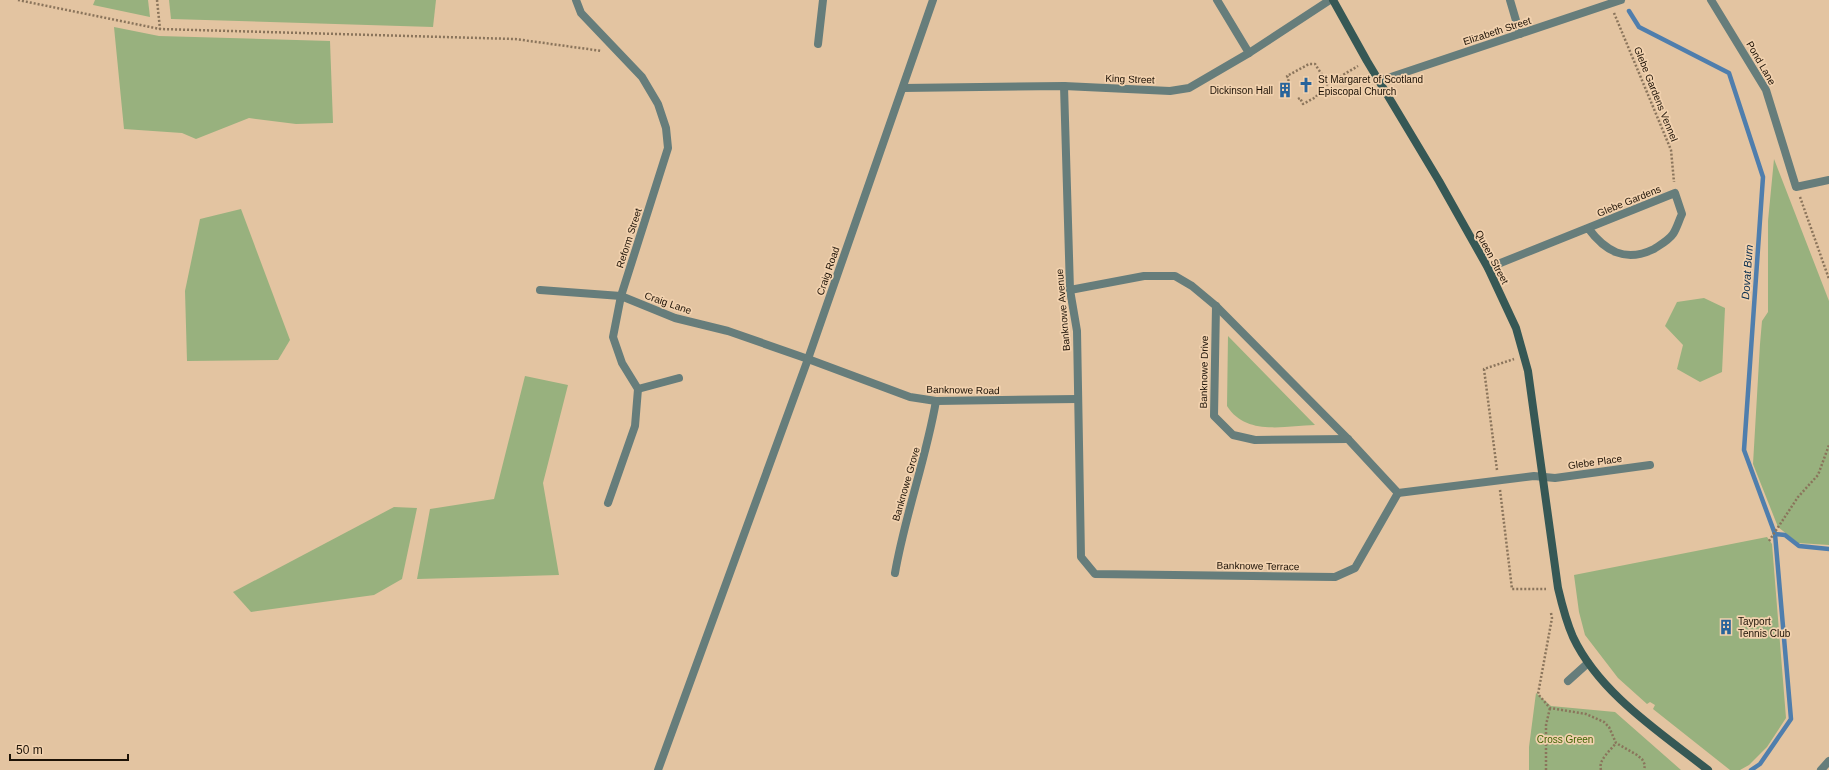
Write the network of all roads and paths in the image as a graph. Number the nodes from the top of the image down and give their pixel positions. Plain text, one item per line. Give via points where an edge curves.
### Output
1 (18, 0) edge
2 (157, 0) edge
3 (576, 0) edge
4 (823, 0) edge
5 (933, 0) edge
6 (1217, 0) edge
7 (1332, 0) edge
8 (1510, 0) edge
9 (1621, 0) edge
10 (1711, 0) edge
11 (1611, 4) junction
12 (160, 28) junction
13 (1520, 34) junction
14 (818, 44) dead end
15 (1249, 53) junction
16 (619, 54) junction
17 (1367, 61) junction
18 (1288, 81) dead end
19 (1379, 81) junction
20 (1328, 84) junction
21 (1064, 86) junction
22 (903, 88) junction
23 (1298, 99) dead end
24 (1829, 180) edge
25 (1796, 187) junction
26 (1675, 193) junction
27 (1588, 228) junction
28 (1488, 268) junction
29 (1829, 279) edge
30 (540, 290) dead end
31 (1070, 290) junction
32 (621, 296) junction
33 (1216, 306) junction
34 (1524, 356) junction
35 (808, 359) junction
36 (679, 378) dead end
37 (638, 389) junction
38 (1077, 399) junction
39 (936, 401) junction
40 (1348, 439) junction
41 (1829, 445) edge
42 (1650, 465) dead end
43 (1544, 477) junction
44 (1498, 481) junction
45 (1398, 493) junction
46 (608, 503) dead end
47 (1769, 541) dead end
48 (1081, 557) joint
49 (895, 573) dead end
50 (1548, 596) dead end
51 (1550, 610) dead end
52 (1588, 663) junction
53 (1568, 681) dead end
54 (1550, 708) junction
55 (1616, 743) junction
56 (1829, 761) edge
57 (658, 770) edge
58 (1546, 770) edge
59 (1601, 770) edge
60 (1644, 770) edge
61 (1708, 770) edge
62 (1821, 770) edge

1 - 12 path
2 - 12 path
3 - 16 street, Reform Street via 581,13
4 - 14 street
5 - 22 street, Craig Road
6 - 15 street
7 - 15 street, King Street
7 - 17 main road, Queen Street
8 - 13 street
9 - 11 street, Elizabeth Street
10 - 25 street, Pond Lane via 1766,90
11 - 13 street, Elizabeth Street
11 - 26 path, Glebe Gardens Vennel via 1671,150
12 - 16 path via 515,40
13 - 19 street, Elizabeth Street
15 - 21 street, King Street via 1188,88 1170,91
16 - 32 street, Reform Street via 642,77 658,104 666,128 668,148
17 - 19 main road, Queen Street
17 - 20 path
18 - 20 path via 1288,76 1309,64 1315,64
19 - 28 main road, Queen Street
20 - 23 path via 1321,88 1316,97 1303,104 1300,98
21 - 22 street, King Street
21 - 31 street, Banknowe Avenue
22 - 35 street, Craig Road
24 - 25 street
25 - 29 path
26 - 27 street, Glebe Gardens
26 - 27 street, Glebe Gardens via 1682,214 1672,235 1660,246 1645,253 1627,256 1610,250 1598,241
27 - 28 street, Glebe Gardens
28 - 34 main road, Queen Street via 1516,328
30 - 32 street, Craig Lane
31 - 33 street via 1144,276 1175,276
31 - 38 street, Banknowe Avenue via 1076,331
32 - 35 street, Craig Lane via 675,318 728,331
32 - 37 street, Reform Street via 613,337 622,363
33 - 40 street
33 - 40 street, Banknowe Drive via 1214,416 1233,435 1255,440
34 - 43 main road, Queen Street
34 - 44 path via 1484,369
35 - 39 street, Banknowe Road via 910,398
35 - 57 street, Craig Road
36 - 37 street
37 - 46 street via 634,426
38 - 39 street, Banknowe Road
38 - 48 street, Banknowe Avenue
39 - 49 street, Banknowe Grove via 932,428 900,540
40 - 45 street
41 - 47 path via 1818,475 1798,497
42 - 43 street, Glebe Place via 1555,478
43 - 44 street
43 - 52 main road, Queen Street via 1552,553 1563,611
44 - 45 street
44 - 50 path via 1512,589 1546,589
45 - 48 street, Banknowe Terrace via 1355,568 1335,577 1096,574
51 - 54 path via 1552,618 1537,692
52 - 53 street
52 - 61 main road, Queen Street via 1616,694
54 - 55 path via 1600,719 1609,727
54 - 58 path via 1546,725
55 - 59 path via 1602,760
55 - 60 path via 1642,759
56 - 62 street

